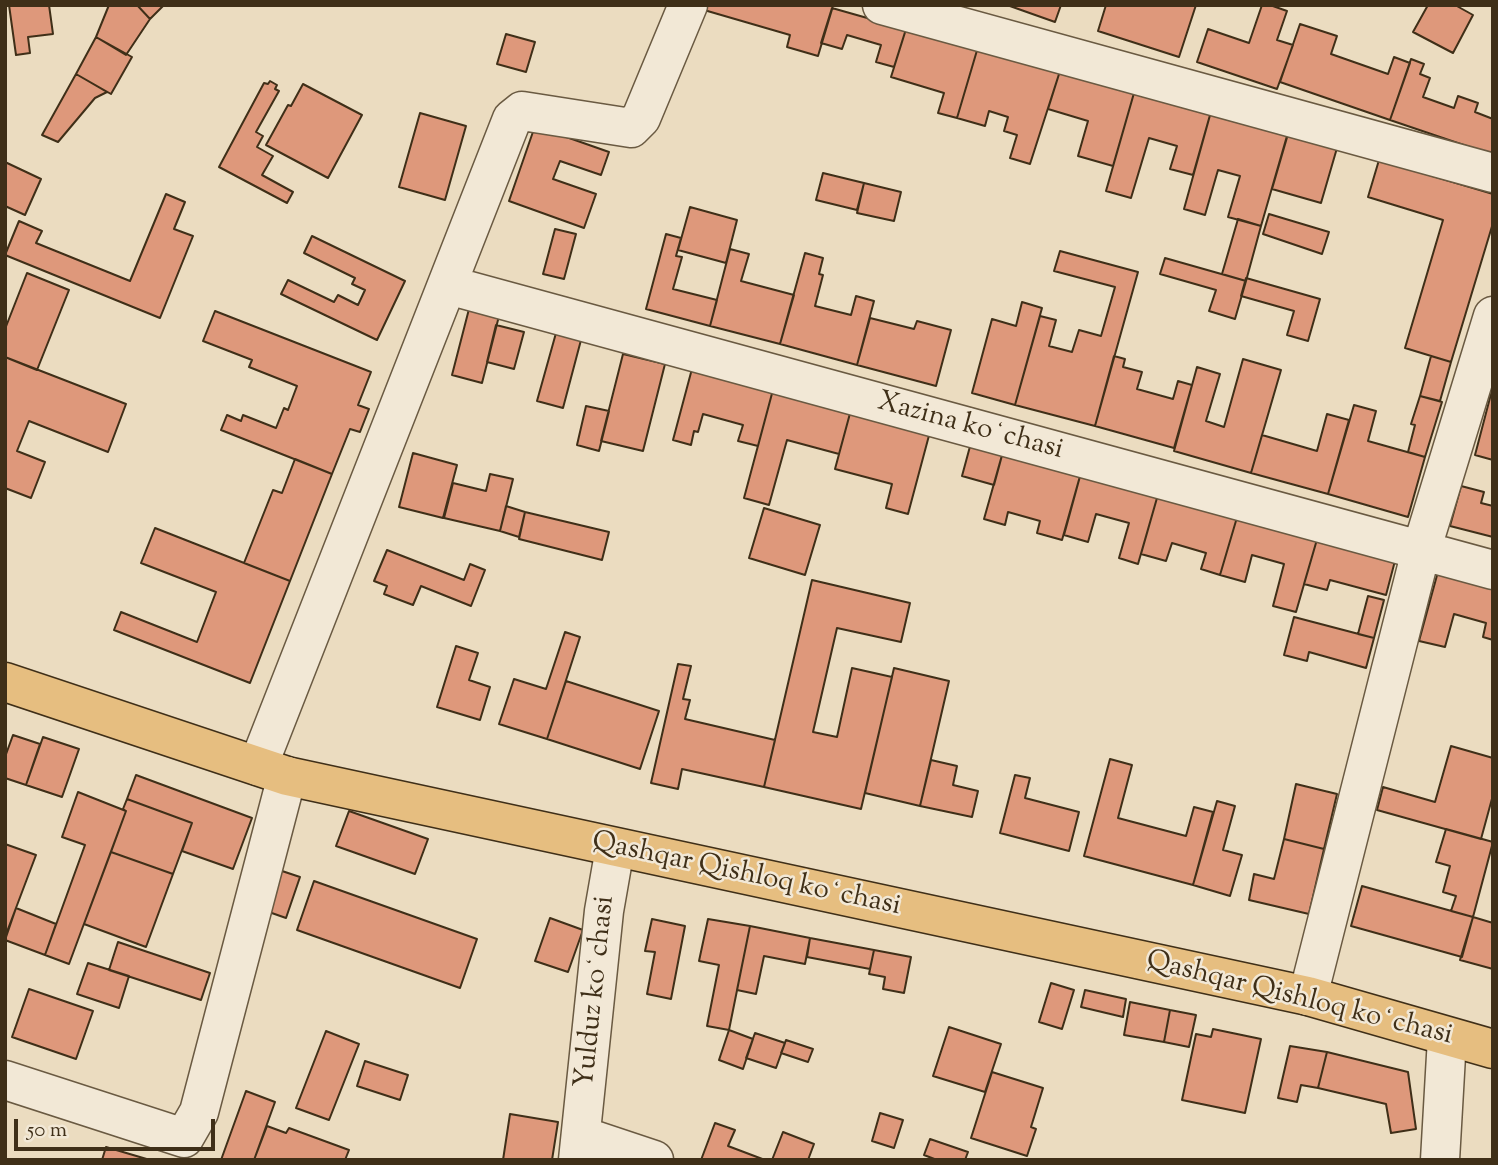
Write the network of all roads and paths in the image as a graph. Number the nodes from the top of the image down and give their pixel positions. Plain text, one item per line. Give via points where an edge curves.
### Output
1 (688, 5) edge
2 (882, 5) edge
3 (1493, 173) edge
4 (448, 285) junction
5 (1493, 316) edge
6 (1422, 551) junction
7 (1493, 570) edge
8 (5, 682) edge
9 (272, 771) junction
10 (615, 848) junction
11 (1308, 996) junction
12 (1447, 1038) junction
13 (1493, 1049) edge
14 (5, 1080) edge
15 (580, 1148) edge
16 (189, 1149) edge
17 (654, 1160) edge
18 (1440, 1160) edge

1 - 4 street via 641,118 631,128 523,111 512,119
2 - 3 street
4 - 6 street, Xazina koʻchasi
4 - 9 street
5 - 6 street
6 - 7 street, Xazina koʻchasi
6 - 11 street
8 - 9 main road, Qashqar Qishloq koʻchasi
9 - 10 main road, Qashqar Qishloq koʻchasi
9 - 16 street
10 - 11 main road, Qashqar Qishloq koʻchasi
10 - 15 street, Yulduz koʻchasi via 604,911
11 - 12 main road, Qashqar Qishloq koʻchasi
12 - 13 main road, Qashqar Qishloq koʻchasi
12 - 18 street
14 - 16 street
15 - 17 street, Yulduz koʻchasi

